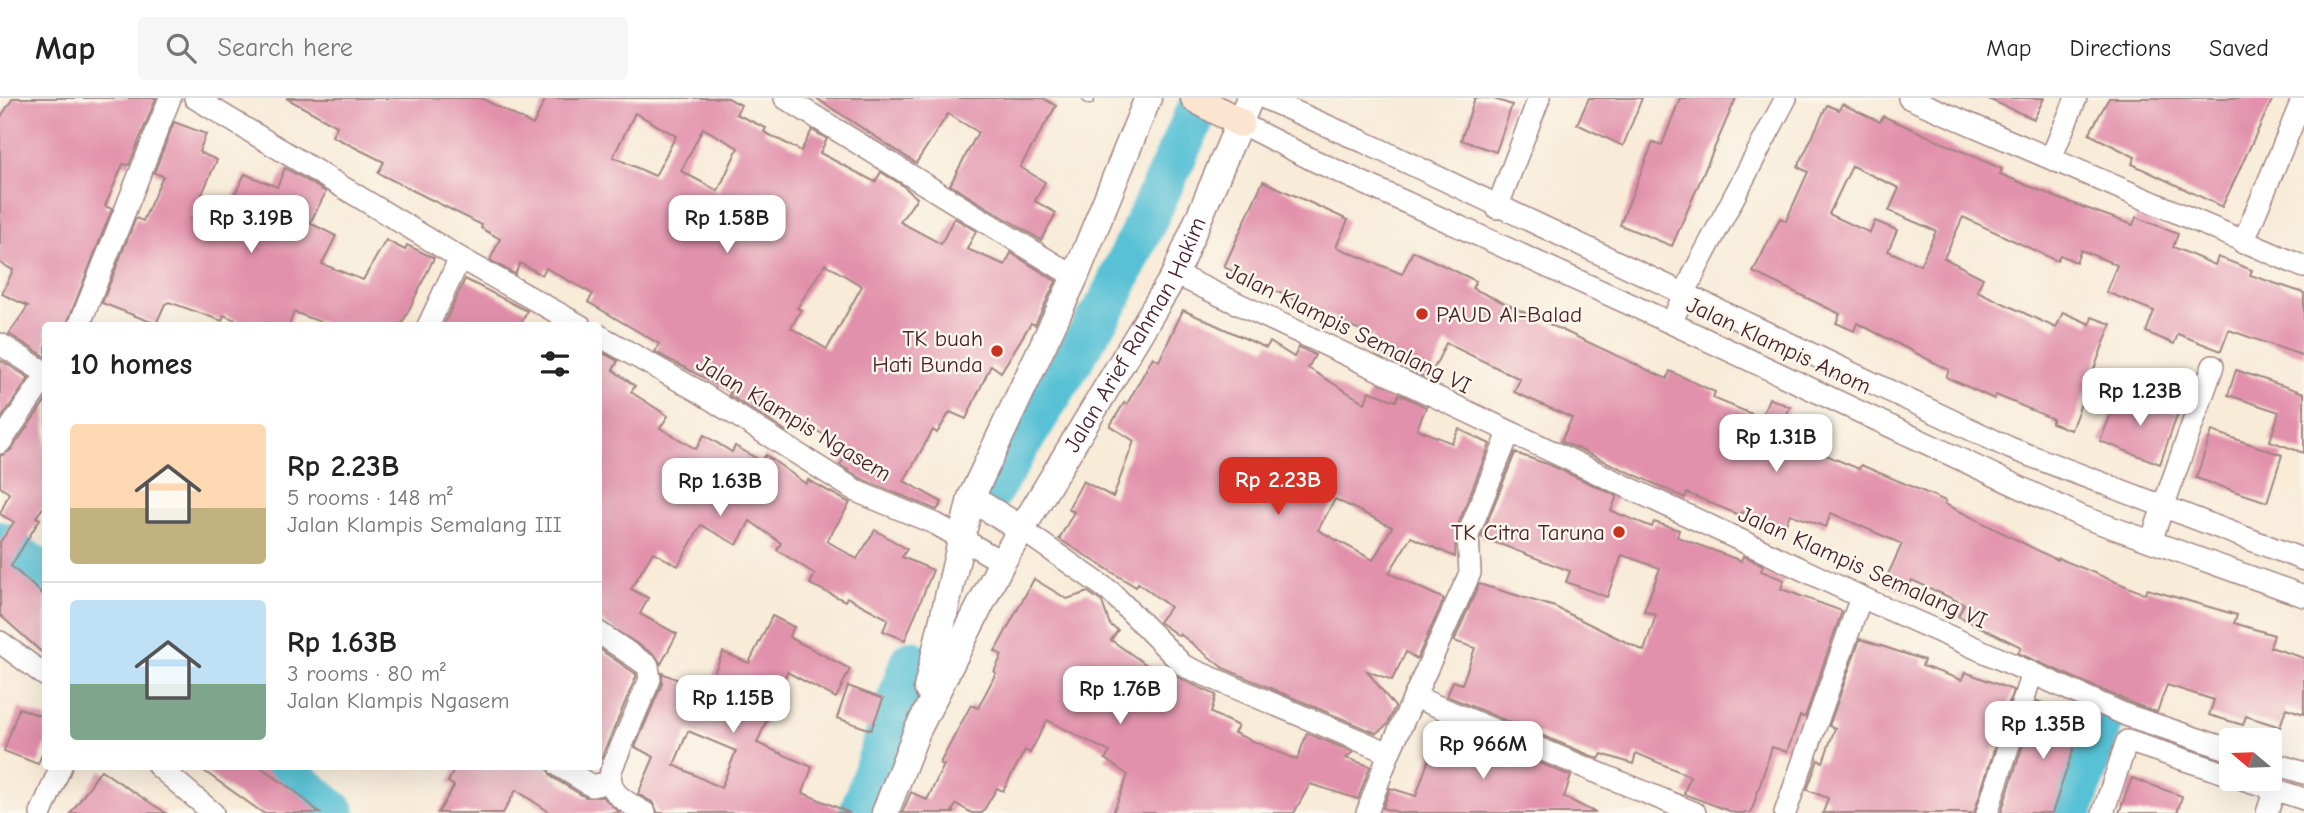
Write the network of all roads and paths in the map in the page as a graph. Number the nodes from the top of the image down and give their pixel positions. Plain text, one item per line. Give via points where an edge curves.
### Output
1 (170, 98) edge
2 (195, 98) edge
3 (785, 98) edge
4 (1148, 98) edge
5 (1195, 98) edge
6 (1264, 98) edge
7 (1539, 98) edge
8 (1786, 98) edge
9 (1909, 98) edge
10 (2076, 98) edge
11 (2303, 98) edge
12 (1237, 111) edge
13 (1326, 125) junction
14 (2051, 158) junction
15 (1313, 160) junction
16 (1497, 208) junction
17 (2243, 243) junction
18 (460, 258) junction
19 (2304, 267) edge
20 (1175, 274) junction
21 (1075, 277) junction
22 (1686, 295) junction
23 (81, 322) edge
24 (430, 322) edge
25 (575, 322) edge
26 (1671, 323) junction
27 (602, 337) edge
28 (0, 344) edge
29 (2213, 366) dead end
30 (42, 372) edge
31 (42, 381) edge
32 (1509, 433) junction
33 (0, 443) edge
34 (971, 498) junction
35 (2164, 507) junction
36 (1021, 529) junction
37 (961, 538) junction
38 (2151, 541) junction
39 (2304, 560) edge
40 (1002, 562) junction
41 (2304, 596) edge
42 (1861, 597) junction
43 (602, 635) edge
44 (0, 642) edge
45 (42, 673) edge
46 (2032, 673) junction
47 (1415, 697) junction
48 (917, 731) junction
49 (2219, 746) edge
50 (1389, 753) junction
51 (2282, 766) edge
52 (59, 770) edge
53 (163, 770) edge
54 (566, 770) edge
55 (2219, 771) edge
56 (2304, 773) edge
57 (609, 782) junction
58 (2274, 791) edge
59 (2281, 791) edge
60 (2304, 799) edge
61 (41, 813) edge
62 (213, 813) edge
63 (645, 813) edge
64 (885, 813) edge
65 (1367, 813) edge
66 (1695, 813) edge
67 (1785, 813) edge
68 (1987, 813) edge
69 (2103, 813) edge
70 (2267, 813) edge

1 - 23 street
2 - 18 street
3 - 21 street
4 - 21 street
5 - 12 main road
6 - 13 street, Jalan Klampis Anom
7 - 16 street
8 - 22 street
9 - 14 street
10 - 14 street
11 - 17 street
12 - 15 street, Jalan Klampis Anom
12 - 20 street, Jalan Arief Rahman Hakim
13 - 15 street
13 - 16 street, Jalan Klampis Anom
14 - 17 street
15 - 26 street, Jalan Klampis Anom
16 - 22 street, Jalan Klampis Anom
17 - 19 street
18 - 24 street
18 - 25 street
20 - 32 street, Jalan Klampis Semalang VI
20 - 36 street, Jalan Arief Rahman Hakim
21 - 34 street
22 - 26 street
22 - 35 street, Jalan Klampis Anom via 2010,448
26 - 38 street, Jalan Klampis Anom via 2084,517
27 - 37 street, Jalan Klampis Ngasem via 698,391 858,492
28 - 30 street
29 - 35 street
31 - 33 street
32 - 42 street, Jalan Klampis Semalang VI
32 - 47 street via 1468,535 1470,573
34 - 36 street
34 - 37 street
35 - 38 street
35 - 39 street, Jalan Klampis Anom
36 - 40 street, Jalan Arief Rahman Hakim
36 - 50 street via 1111,592 1184,666
37 - 40 street, Jalan Klampis Ngasem
37 - 48 street
38 - 41 street, Jalan Klampis Anom
40 - 48 street, Jalan Arief Rahman Hakim
42 - 46 street, Jalan Klampis Semalang VI
42 - 67 street
43 - 57 street via 648,666 650,679
44 - 45 street
46 - 49 street, Jalan Klampis Semalang VI via 2126,715
46 - 68 street
47 - 50 street
47 - 66 street
48 - 64 street
50 - 65 street
51 - 56 street
52 - 61 street
53 - 62 street
54 - 57 street via 592,786
55 - 69 street via 2127,741
57 - 63 street via 617,795
58 - 70 street
59 - 60 street

